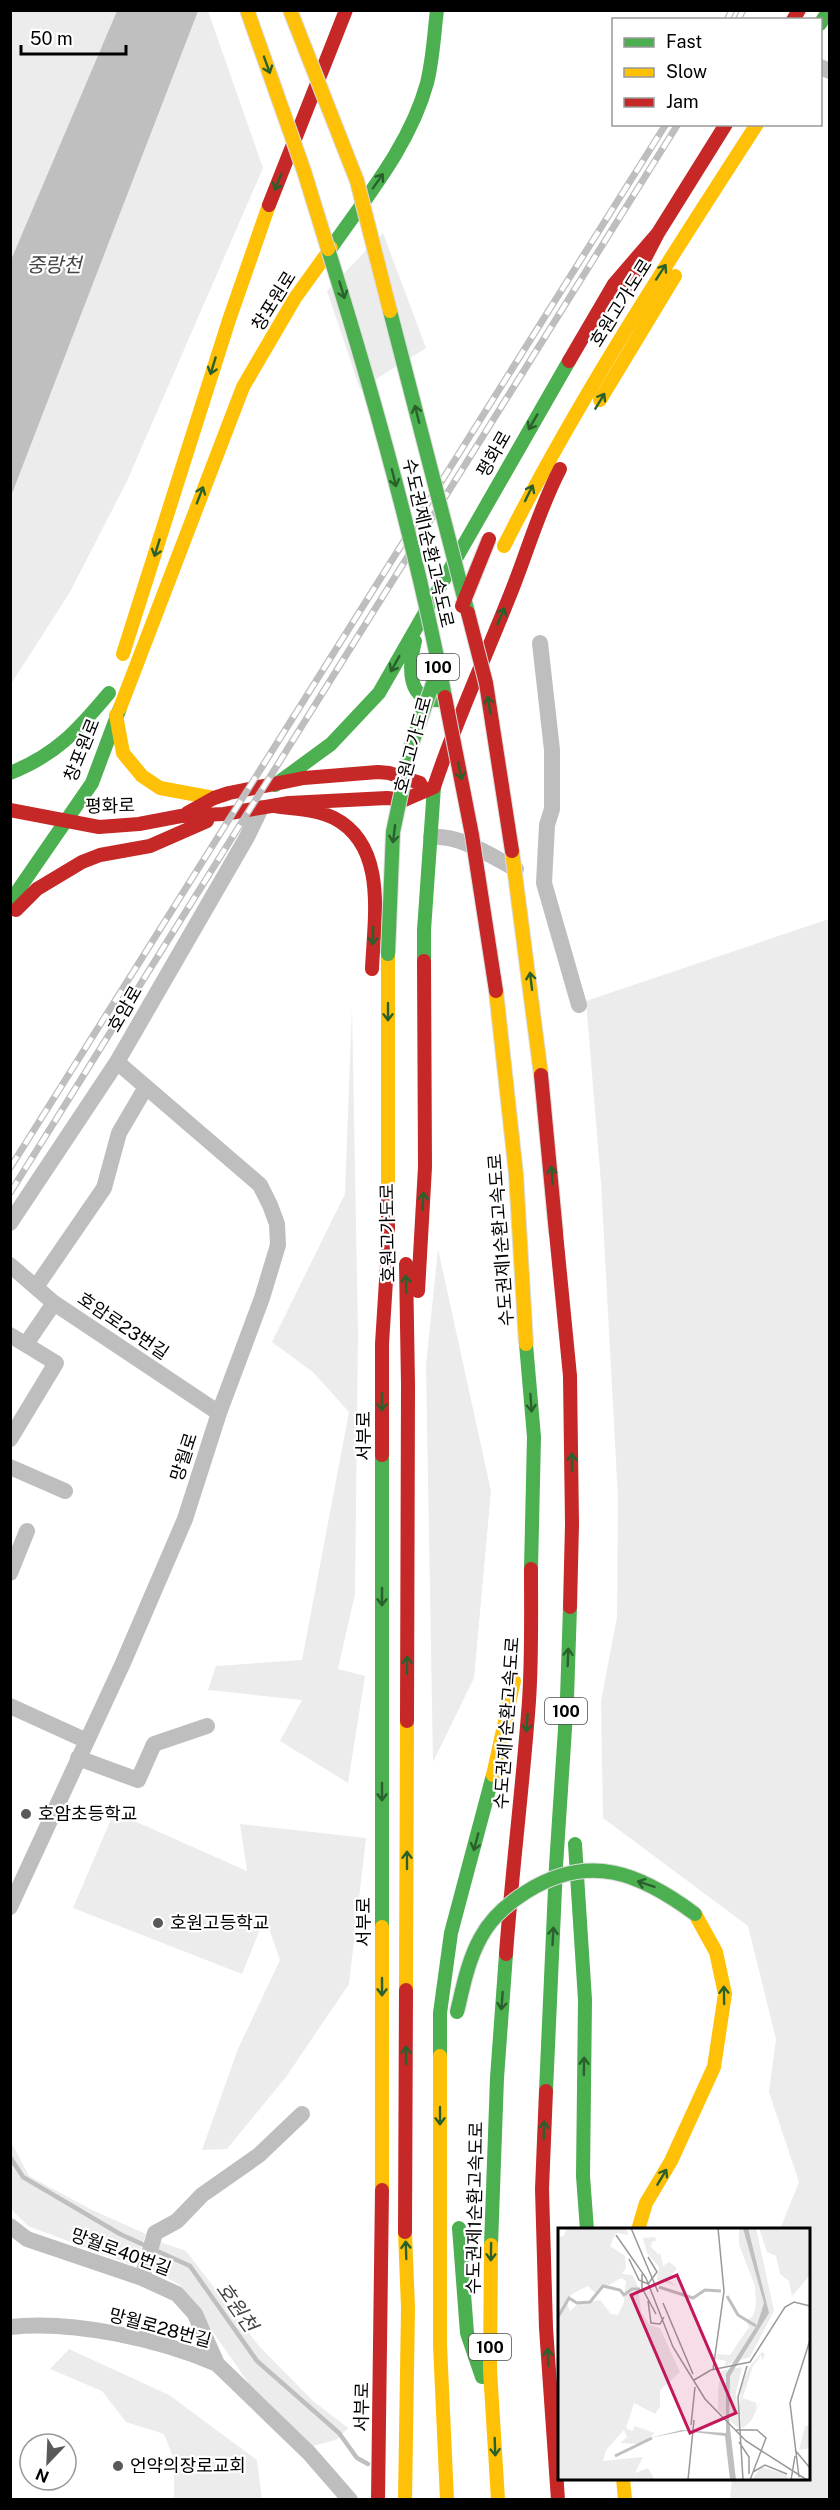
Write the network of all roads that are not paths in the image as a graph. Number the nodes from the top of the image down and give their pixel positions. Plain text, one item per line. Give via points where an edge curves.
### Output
1 (247, 10) edge
2 (290, 10) edge
3 (346, 10) edge
4 (437, 10) edge
5 (725, 126) edge
6 (757, 126) edge
7 (757, 126) edge
8 (658, 233) junction
9 (620, 306) dead end
10 (491, 535) dead end
11 (502, 551) dead end
12 (478, 606) dead end
13 (456, 623) dead end
14 (418, 624) junction
15 (540, 643) dead end
16 (487, 648) junction
17 (120, 664) dead end
18 (456, 683) dead end
19 (116, 715) junction
20 (437, 719) dead end
21 (93, 735) dead end
22 (423, 768) dead end
23 (10, 774) edge
24 (304, 778) junction
25 (75, 781) dead end
26 (275, 785) junction
27 (434, 787) junction
28 (214, 798) junction
29 (301, 803) junction
30 (268, 807) junction
31 (415, 807) dead end
32 (10, 810) edge
33 (224, 814) junction
34 (181, 816) junction
35 (64, 822) junction
36 (431, 837) junction
37 (374, 877) junction
38 (544, 883) junction
39 (428, 886) junction
40 (10, 902) edge
41 (10, 916) edge
42 (372, 985) dead end
43 (579, 1005) dead end
44 (117, 1062) junction
45 (146, 1087) junction
46 (10, 1223) edge
47 (405, 1250) dead end
48 (374, 1264) dead end
49 (10, 1265) edge
50 (36, 1287) junction
51 (54, 1303) junction
52 (17, 1343) edge
53 (382, 1344) junction
54 (408, 1384) junction
55 (219, 1413) junction
56 (10, 1439) edge
57 (10, 1467) edge
58 (65, 1491) dead end
59 (27, 1531) dead end
60 (10, 1573) edge
61 (532, 1600) junction
62 (567, 1698) junction
63 (10, 1706) edge
64 (207, 1726) dead end
65 (87, 1741) junction
66 (78, 1758) junction
67 (10, 1907) edge
68 (457, 2018) dead end
69 (302, 2114) dead end
70 (458, 2216) dead end
71 (10, 2226) edge
72 (587, 2228) edge
73 (638, 2228) edge
74 (142, 2277) junction
75 (10, 2327) edge
76 (217, 2364) junction
77 (494, 2412) junction
78 (623, 2480) edge
79 (350, 2499) edge
80 (378, 2499) edge
81 (405, 2499) edge
82 (447, 2499) edge
83 (498, 2499) edge
84 (558, 2499) edge
85 (625, 2499) edge

1 -> 61 main road, 수도권제1순환고속도로 / 100, bridge via 311,189 400,501 453,737 477,869 518,1193 534,1437
62 -> 2 main road, 수도권제1순환고속도로 / 100, bridge via 572,1524 570,1386 535,1014 486,683 357,181
3 -> 17 main road, 창포원로 via 268,206 214,362
19 -> 4 main road, 창포원로 via 243,387 295,298 395,157 412,124 427,82
5 - 8 main road, 평화로
11 -> 6 main road, 호원고가도로 via 538,475 641,303
16 -> 7 main road via 551,484 655,312
8 - 9 main road, 호원고가도로
8 -> 14 main road, 평화로 via 614,285
10 - 13 main road, bridge
12 -> 53 main road, 호원고가도로, bridge via 454,645 411,746 395,821 388,954 388,1249
14 - 18 main road via 410,682 423,697 435,701 447,699
14 -> 26 main road, 평화로 via 379,693 331,744
15 - 38 street via 552,750 552,808 547,825
16 - 20 main road, 호원고가도로, bridge via 459,669
16 - 27 main road
19 - 28 main road via 123,753 142,776 160,788
19 - 35 main road, 창포원로 via 92,783
21 - 23 main road, 창포원로 via 111,688 62,747 36,764
22 - 31 main road, 호원고가도로
24 - 26 main road, 평화로
24 - 27 main road, 평화로 via 389,773
24 - 29 main road via 316,780 324,787 324,793
25 - 35 main road, 창포원로
26 - 28 main road, 평화로
27 - 29 main road, 평화로 via 404,800
27 - 36 main road
28 - 34 main road, 평화로
29 - 30 main road, 평화로
30 - 33 main road, 평화로
30 - 37 main road via 332,817 346,824 368,853
30 - 44 street, 호암로
32 - 35 main road
33 - 34 main road, 평화로
33 - 41 main road via 150,846 82,862 36,890
34 - 35 main road, 평화로 via 99,827
35 - 40 main road, 평화로
36 - 38 street via 458,840
36 - 39 main road
37 - 39 main road via 384,870 408,868 421,874
37 -> 42 main road
38 - 43 street
54 -> 39 main road via 418,1301 425,1167 424,930
44 - 45 street, 망월로
44 - 46 street, 호암로
45 - 50 street via 119,1133 104,1188
45 - 55 street, 망월로 via 260,1185 277,1224 274,1262
54 -> 47 main road, 호원고가도로
48 - 53 main road
49 - 50 street, 호암로23번길
50 - 51 street, 호암로23번길
51 - 52 street
51 - 55 street, 호암로23번길
52 - 56 street via 56,1363
53 -> 80 main road, 서부로 via 382,2307
81 -> 54 main road
55 - 65 street, 망월로 via 185,1519
57 - 58 street
59 - 60 street
61 -> 77 main road, 수도권제1순환고속도로 / 100 via 524,1776 512,1865 496,2078 490,2370
61 -> 82 main road via 488,1798 451,1933 440,2013 440,2274
72 -> 62 main road via 583,2176 585,2000
84 -> 62 main road, 수도권제1순환고속도로 / 100 via 542,2189
63 - 65 street
64 - 66 street via 154,1744 138,1780
65 - 66 street, 망월로
66 - 67 street, 망월로
73 -> 68 main road, bridge via 646,2203 671,2161 714,2067 725,1994 717,1952 695,1914 657,1887 614,1873 580,1870 548,1880 517,1897 493,1919 468,1965
69 - 74 street via 250,2162 202,2195 177,2221 155,2233
70 - 77 main road via 467,2333
71 - 74 street, 망월로40번길 via 27,2239
74 - 76 street, 망월로40번길 via 177,2294 186,2303 205,2333
75 - 76 street, 망월로28번길 via 105,2331
76 - 79 street, 망월로28번길 via 309,2453
77 -> 83 main road, 수도권제1순환고속도로 / 100
78 - 85 main road

